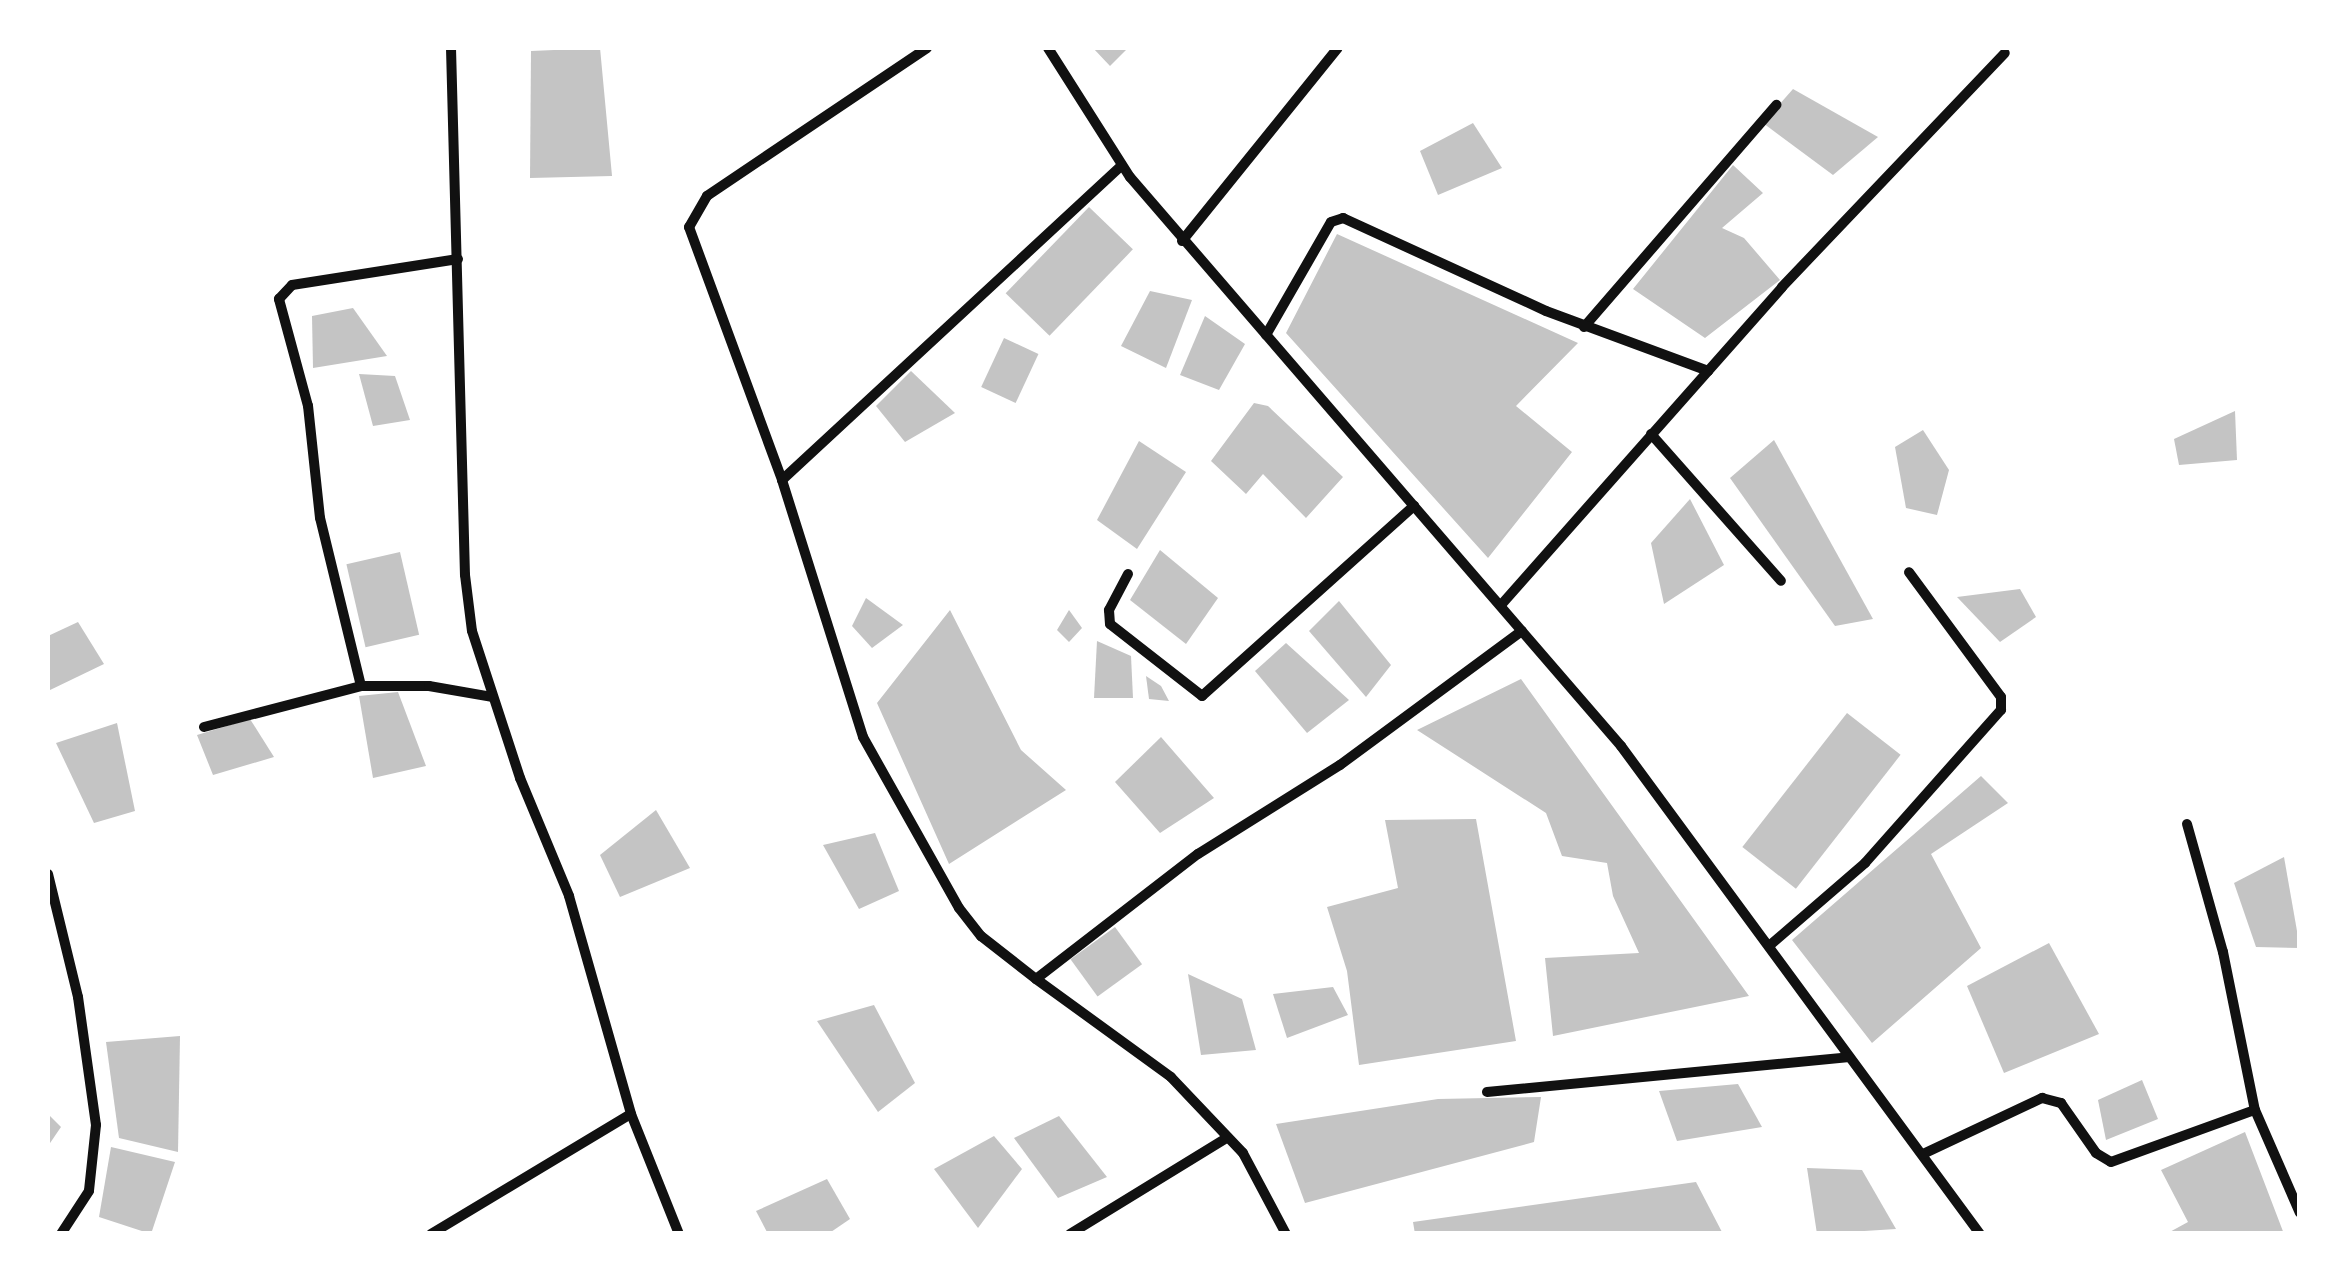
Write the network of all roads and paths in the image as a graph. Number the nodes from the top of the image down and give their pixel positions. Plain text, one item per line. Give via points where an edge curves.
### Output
1 (452, 48) edge
2 (927, 48) edge
3 (1048, 48) edge
4 (1338, 48) edge
5 (2005, 53) dead end
6 (1776, 106) dead end
7 (1122, 165) junction
8 (1182, 241) junction
9 (458, 259) junction
10 (1584, 326) junction
11 (1266, 334) junction
12 (1708, 370) junction
13 (1651, 434) junction
14 (782, 480) junction
15 (1414, 506) junction
16 (1909, 572) dead end
17 (1128, 574) dead end
18 (1781, 581) dead end
19 (1501, 605) junction
20 (1522, 631) junction
21 (361, 686) junction
22 (494, 697) junction
23 (204, 727) dead end
24 (2186, 824) dead end
25 (48, 874) edge
26 (1770, 946) junction
27 (1036, 980) junction
28 (1849, 1056) junction
29 (1487, 1092) dead end
30 (2255, 1110) junction
31 (631, 1114) junction
32 (1228, 1136) junction
33 (1923, 1154) junction
34 (2300, 1213) edge
35 (61, 1234) edge
36 (431, 1234) edge
37 (679, 1234) edge
38 (1070, 1234) edge
39 (1286, 1234) edge
40 (1980, 1234) edge

1 - 9 street
2 - 14 street via 707,196 690,221
3 - 7 street
4 - 8 street
5 - 12 street
6 - 10 street
7 - 8 street
7 - 14 street
8 - 11 street
9 - 21 street via 292,285 279,298 308,406 320,518
9 - 22 street via 465,576 472,631
10 - 11 street via 1343,218 1331,222
10 - 12 street
11 - 15 street
12 - 13 street
13 - 18 street
13 - 19 street
14 - 27 street via 838,671 893,799 982,936
15 - 17 street via 1202,696 1110,624 1109,610
15 - 19 street
16 - 26 street via 2001,697 2001,710 1865,863
19 - 20 street
20 - 26 street via 1600,718
20 - 27 street via 1340,765 1198,854
21 - 22 street via 429,686
21 - 23 street
22 - 31 street via 569,896
24 - 30 street via 2223,952
25 - 35 street via 78,997 96,1125 89,1191
26 - 28 street
27 - 32 street via 1171,1076
28 - 29 street
28 - 33 street
30 - 33 street via 2111,1162 2096,1153 2060,1104 2042,1098
30 - 34 street
31 - 36 street
31 - 37 street
32 - 38 street
32 - 39 street via 1264,1185
33 - 40 street

